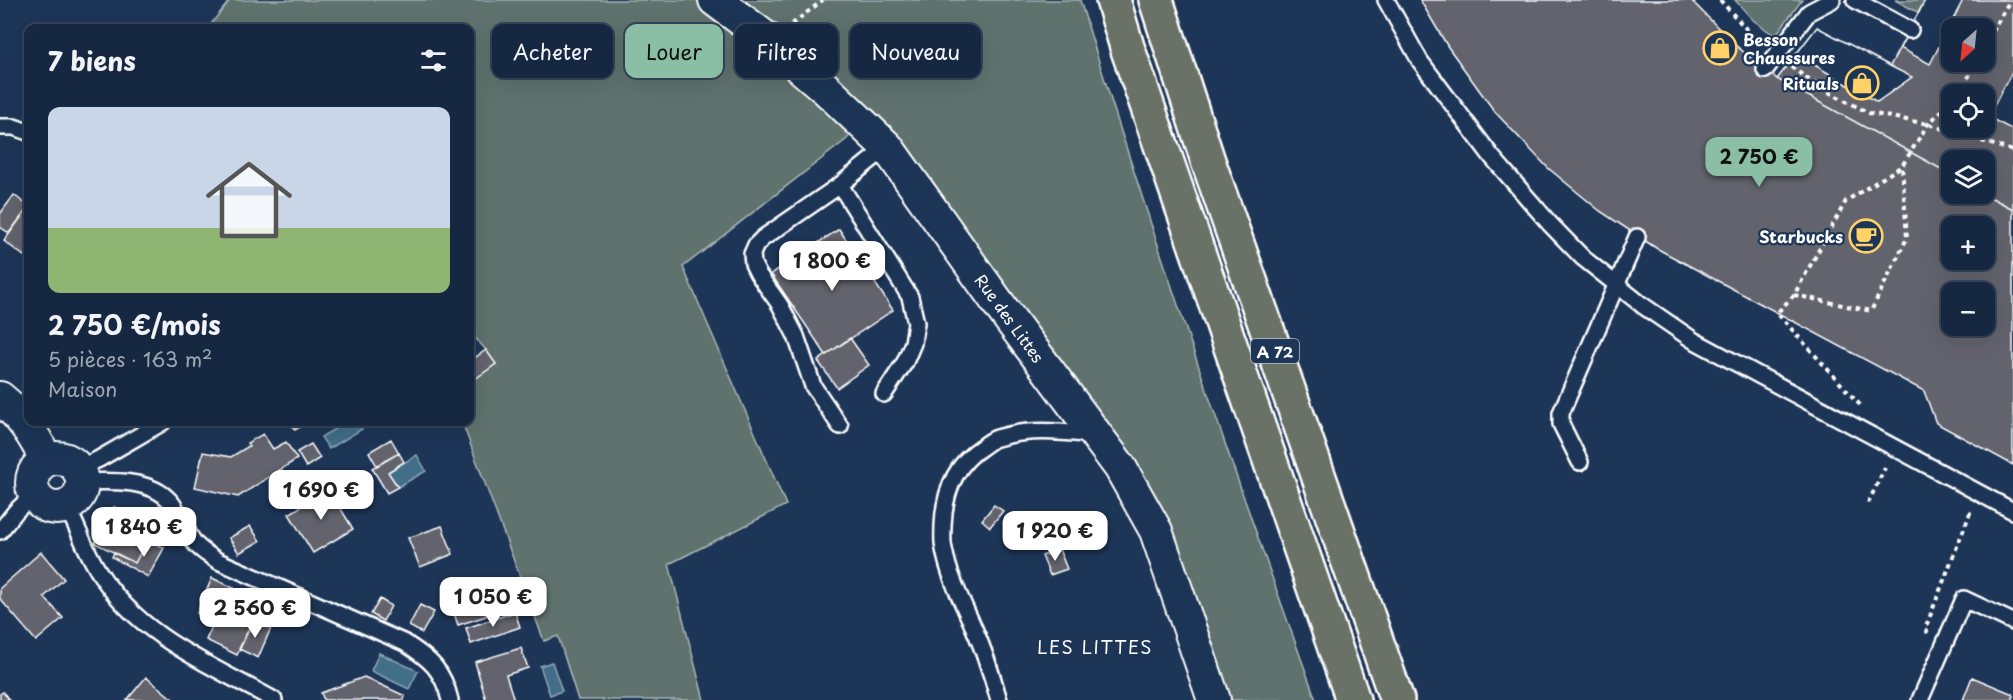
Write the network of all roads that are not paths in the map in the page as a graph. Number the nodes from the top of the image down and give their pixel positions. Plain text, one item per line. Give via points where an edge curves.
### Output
1 (715, 0) edge
2 (1113, 0) edge
3 (1156, 0) edge
4 (1386, 0) edge
5 (1832, 0) edge
6 (1855, 0) edge
7 (1910, 30) dead end
8 (1765, 70) dead end
9 (0, 127) edge
10 (24, 131) edge
11 (887, 147) junction
12 (840, 185) junction
13 (1637, 237) dead end
14 (1616, 284) junction
15 (884, 394) dead end
16 (0, 398) edge
17 (24, 423) edge
18 (26, 426) edge
19 (156, 426) edge
20 (840, 426) dead end
21 (1096, 436) junction
22 (46, 460) junction
23 (1580, 462) dead end
24 (76, 486) junction
25 (34, 494) junction
26 (2013, 511) edge
27 (0, 531) edge
28 (2013, 622) edge
29 (274, 700) edge
30 (450, 700) edge
31 (999, 700) edge
32 (1214, 700) edge
33 (1353, 700) edge
34 (1397, 700) edge
35 (1920, 700) edge

1 - 11 street, Rue des Littes via 770,41
2 - 33 highway, A 72
3 - 34 highway, A 72 via 1208,161
4 - 14 lane via 1420,61 1492,157 1582,258
5 - 8 lane via 1809,12
6 - 7 lane
9 - 10 lane
11 - 12 lane
11 - 21 street, Rue des Littes
12 - 15 lane via 910,297 916,322 905,362
12 - 20 lane via 764,238 752,254 758,274 796,336 813,386
13 - 14 lane
14 - 23 lane via 1561,413 1561,424
14 - 26 lane via 1693,340
16 - 17 street
18 - 22 street
19 - 24 lane via 99,459
21 - 31 lane via 1056,431 996,438 960,466 948,488 943,547
21 - 32 street, Rue des Littes via 1120,467 1156,531
22 - 24 street via 64,459 72,463
22 - 25 street via 35,471 31,486
24 - 25 street via 52,508 38,501
24 - 29 lane via 99,572 131,611 183,651
24 - 30 lane via 105,481 158,492 169,500 203,552 405,643 438,669
25 - 27 lane
28 - 35 lane via 1964,599

